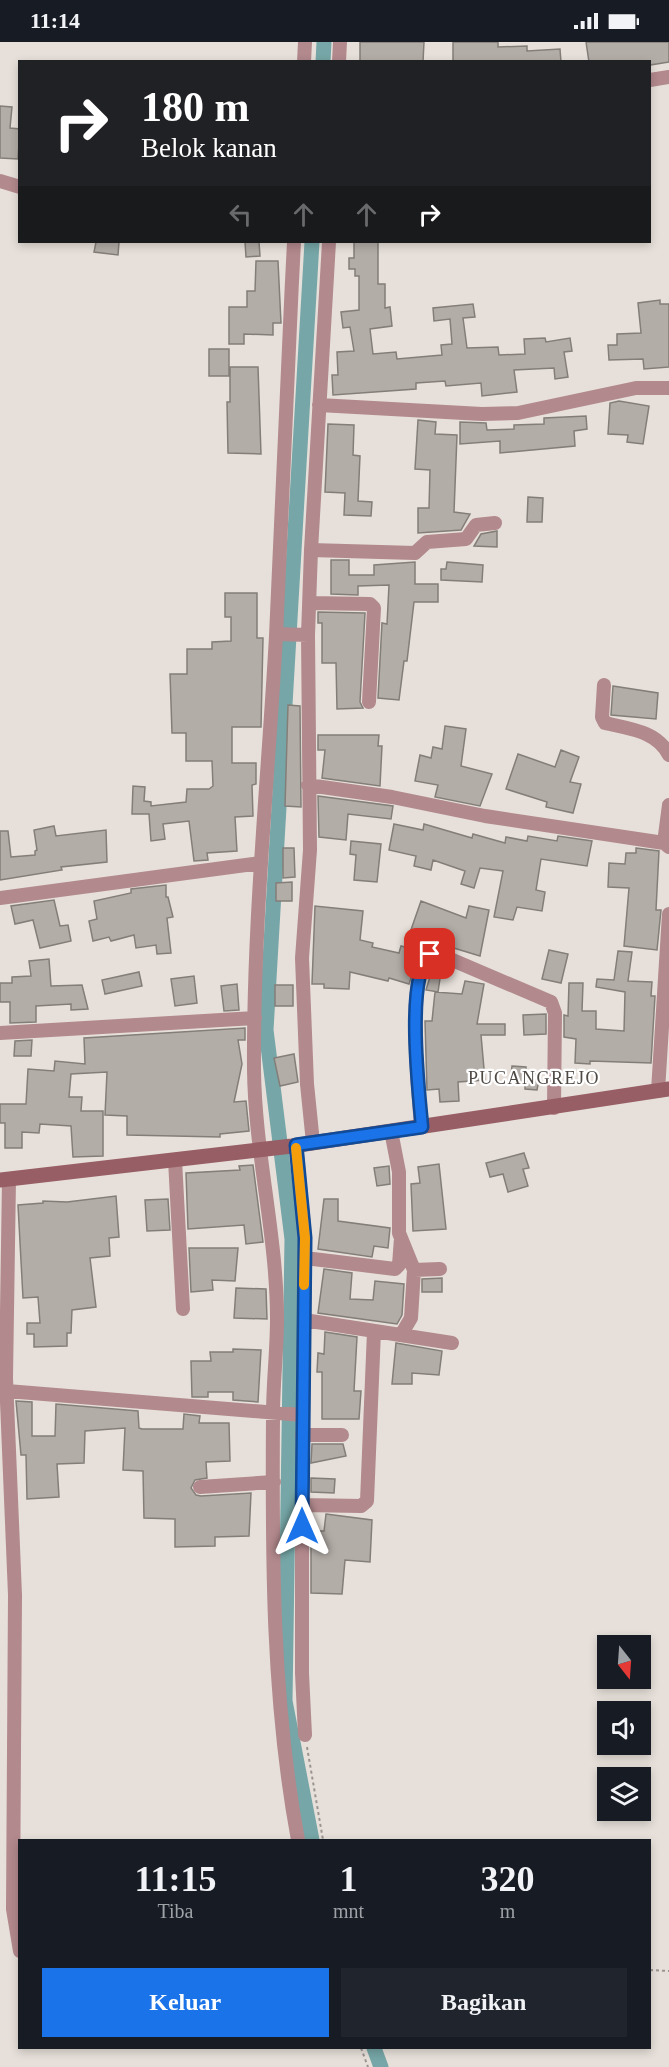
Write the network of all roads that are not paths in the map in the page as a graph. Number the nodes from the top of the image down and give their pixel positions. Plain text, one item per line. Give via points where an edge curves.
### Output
1 (305, 42) edge
2 (340, 42) edge
3 (304, 60) edge
4 (339, 60) edge
5 (669, 77) edge
6 (651, 80) edge
7 (0, 181) edge
8 (18, 186) edge
9 (294, 243) edge
10 (329, 243) edge
11 (669, 388) edge
12 (319, 405) junction
13 (495, 523) dead end
14 (311, 550) junction
15 (309, 603) junction
16 (291, 635) junction
17 (604, 685) dead end
18 (369, 702) dead end
19 (669, 756) edge
20 (308, 785) junction
21 (669, 805) edge
22 (667, 845) edge
23 (261, 863) junction
24 (0, 898) edge
25 (669, 914) edge
26 (255, 1018) junction
27 (0, 1033) edge
28 (664, 1090) edge
29 (554, 1107) junction
30 (422, 1127) junction
31 (391, 1131) junction
32 (313, 1143) junction
33 (294, 1145) junction
34 (263, 1149) junction
35 (175, 1160) junction
36 (4, 1180) edge
37 (401, 1238) junction
38 (305, 1258) junction
39 (440, 1269) dead end
40 (414, 1270) junction
41 (183, 1309) dead end
42 (304, 1320) junction
43 (374, 1331) junction
44 (401, 1335) junction
45 (452, 1343) dead end
46 (5, 1383) edge
47 (273, 1413) junction
48 (302, 1415) junction
49 (302, 1435) junction
50 (342, 1435) dead end
51 (274, 1482) junction
52 (200, 1487) dead end
53 (302, 1505) junction
54 (305, 1735) road end
55 (298, 1839) edge
56 (18, 1939) edge

1 - 3 street
2 - 4 street
5 - 6 street
7 - 8 street
9 - 16 street
10 - 12 street
11 - 12 street via 636,388 518,413
12 - 14 street
13 - 14 street via 476,525 466,539 426,542 415,553
14 - 15 street
15 - 16 street
15 - 18 street via 370,604 374,608
16 - 20 street
16 - 23 street
17 - 19 street via 605,723 645,732 658,740
20 - 22 street
20 - 32 street via 310,850 302,958
21 - 22 street
23 - 24 street
23 - 26 street
25 - 28 street
26 - 27 street
26 - 34 street via 254,1076
28 - 29 street
29 - 30 street
29 - 30 street via 555,1013 551,1002 436,953 421,965 416,1000
30 - 31 street
31 - 32 street
31 - 37 street via 399,1173
32 - 33 street
33 - 34 street
33 - 38 street
34 - 35 street
34 - 47 street via 277,1317
35 - 36 street
35 - 41 street
36 - 46 street
37 - 38 street via 395,1269
37 - 40 street
38 - 42 street
39 - 40 street
40 - 44 street via 411,1318
42 - 43 street
42 - 48 street
43 - 44 street
43 - 53 street via 367,1501 361,1506
44 - 45 street
46 - 47 street
46 - 56 street via 15,1595 13,1909
47 - 48 street
47 - 51 street
48 - 49 street
49 - 50 street
49 - 53 street
51 - 52 street
51 - 55 street via 281,1732
53 - 54 street

